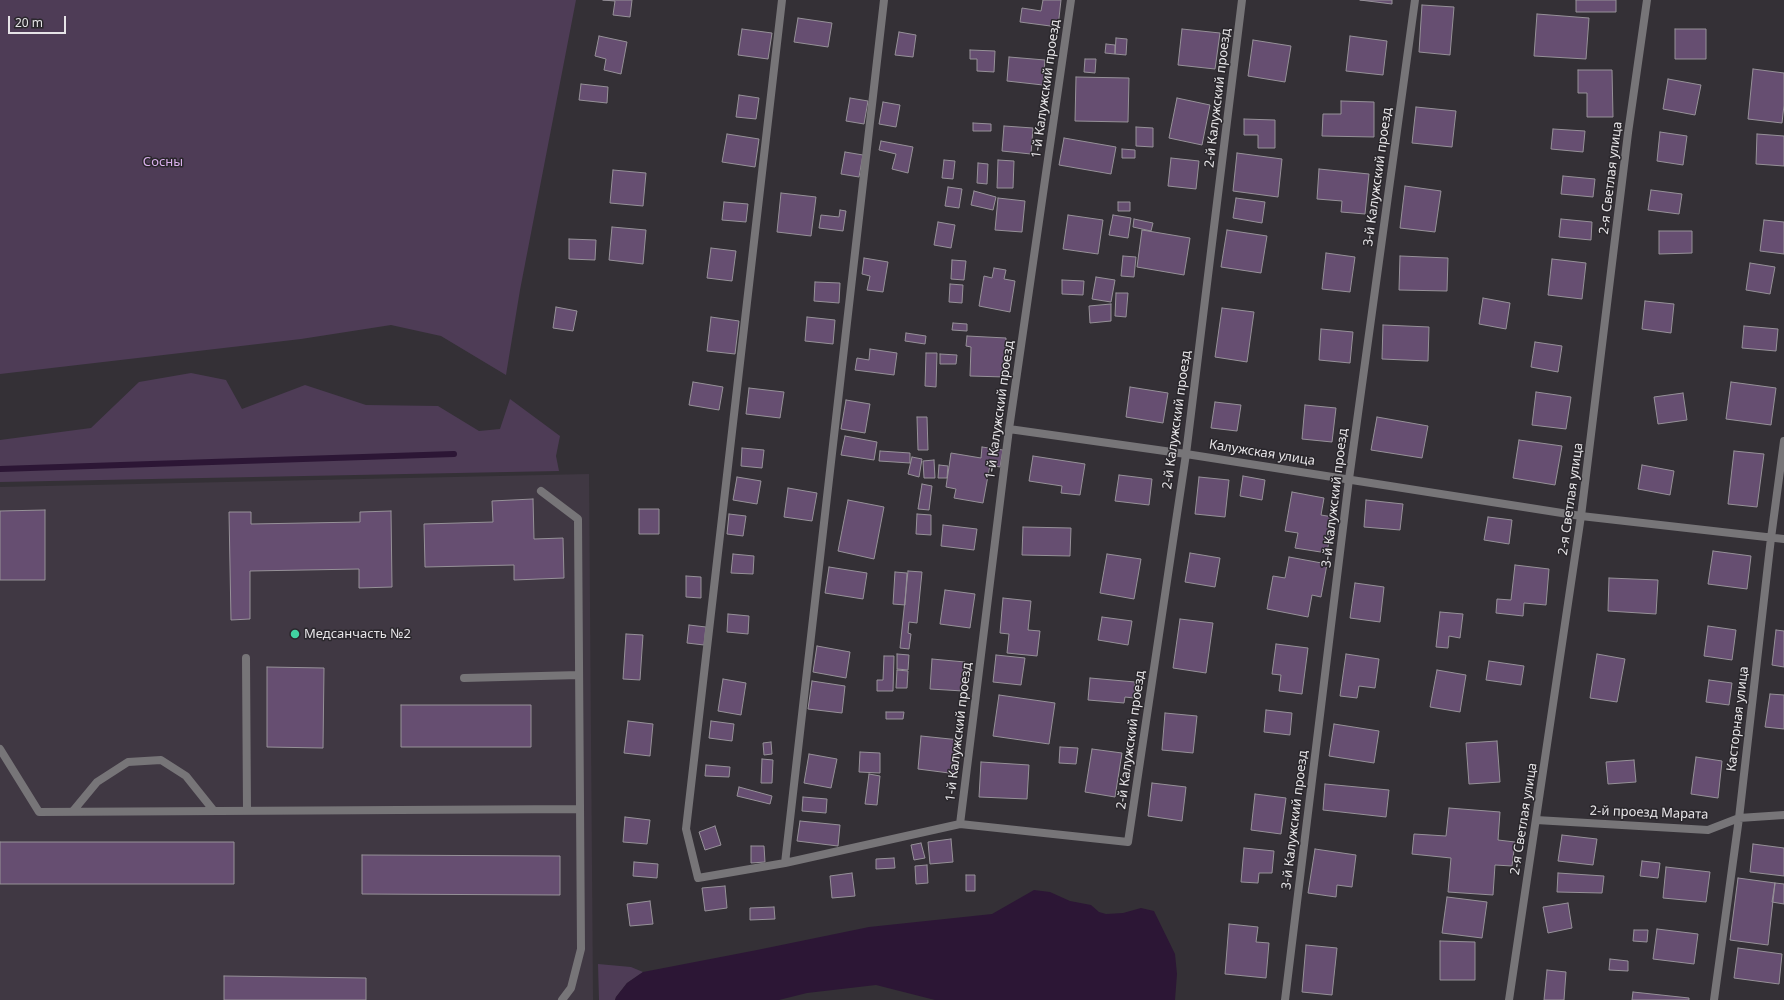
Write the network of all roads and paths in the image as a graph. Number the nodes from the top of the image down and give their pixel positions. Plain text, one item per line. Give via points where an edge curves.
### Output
1 (782, 0) edge
2 (884, 0) edge
3 (1071, 0) edge
4 (1242, 0) edge
5 (1415, 0) edge
6 (1647, 0) edge
7 (1009, 429) junction
8 (1784, 441) edge
9 (1186, 454) junction
10 (1349, 479) junction
11 (541, 491) dead end
12 (1581, 516) junction
13 (1771, 538) junction
14 (1784, 539) edge
15 (246, 658) dead end
16 (579, 675) junction
17 (464, 678) dead end
18 (0, 749) edge
19 (580, 809) junction
20 (247, 810) junction
21 (214, 811) junction
22 (73, 812) junction
23 (1784, 815) edge
24 (1739, 818) junction
25 (1536, 820) junction
26 (960, 824) junction
27 (785, 863) junction
28 (562, 1000) edge
29 (1284, 1000) edge
30 (1509, 1000) edge
31 (1714, 1000) edge

1 - 27 street via 686,829 698,878
2 - 27 street
3 - 7 street, 1-й Калужский проезд
4 - 9 street, 2-й Калужский проезд
5 - 10 street, 3-й Калужский проезд
6 - 12 street, 2-я Светлая улица
7 - 9 street, Калужская улица
7 - 26 street, 1-й Калужский проезд
8 - 13 street, Касторная улица
9 - 10 street, Калужская улица
9 - 26 street, 2-й Калужский проезд via 1128,842
10 - 12 street, Калужская улица
10 - 29 street, 3-й Калужский проезд
11 - 16 street via 578,519
12 - 13 street, Калужская улица
12 - 25 street, 2-я Светлая улица
13 - 14 street, Калужская улица
13 - 24 street, Касторная улица
15 - 20 street
16 - 17 street
16 - 19 street
18 - 22 street via 39,812
19 - 20 street
19 - 28 street via 581,949 571,988
20 - 21 street
21 - 22 street
21 - 22 street via 186,776 161,760 128,762 97,782
23 - 24 street, 2-й проезд Марата
24 - 25 street, 2-й проезд Марата via 1708,830
24 - 31 street, Касторная улица
25 - 30 street, 2-я Светлая улица
26 - 27 street

